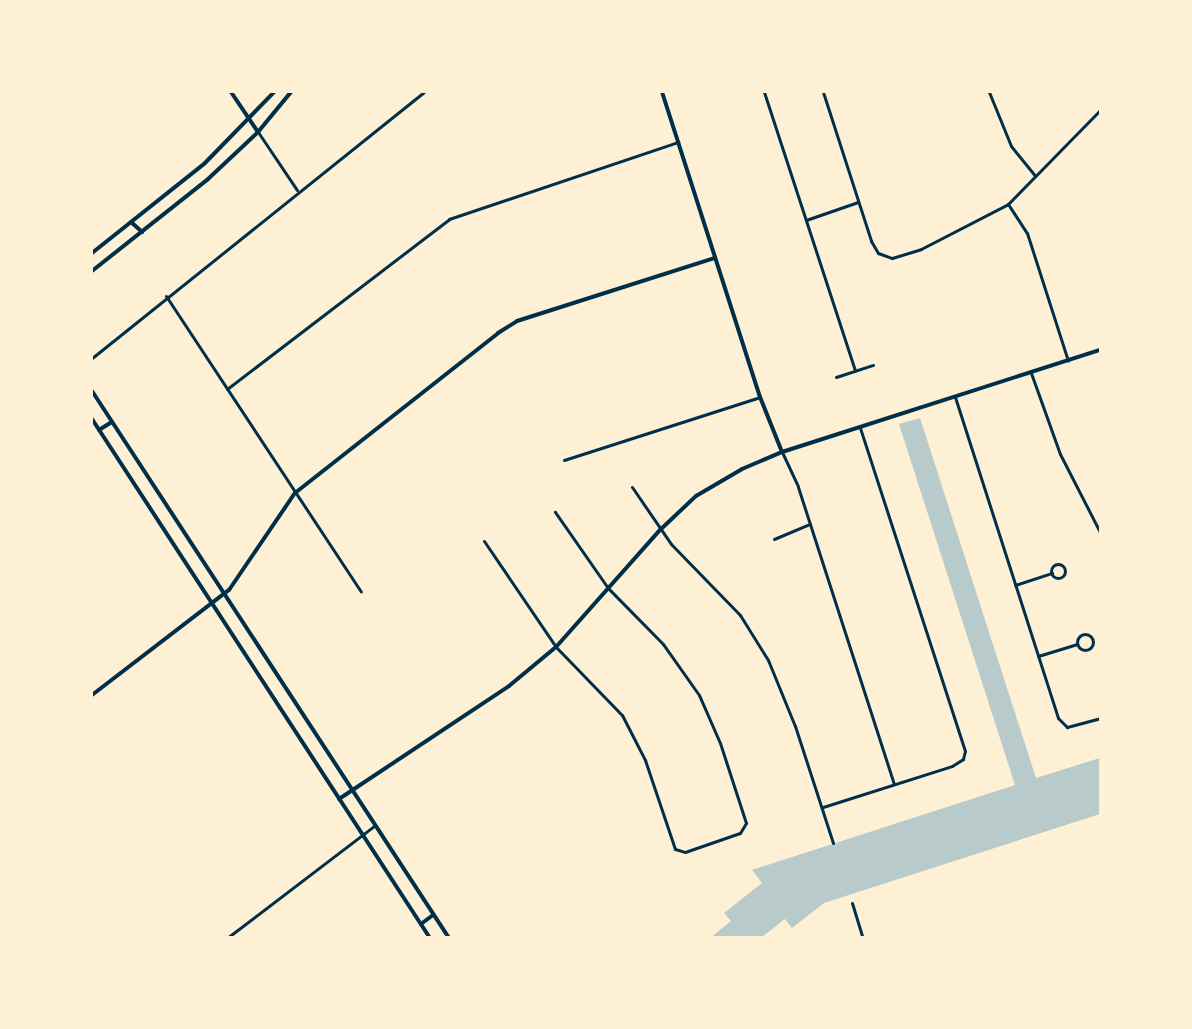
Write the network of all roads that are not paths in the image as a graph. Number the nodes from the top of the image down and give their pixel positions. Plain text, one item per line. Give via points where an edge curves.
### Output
1 (231, 92) edge
2 (273, 92) edge
3 (291, 92) edge
4 (424, 92) edge
5 (662, 92) edge
6 (765, 92) edge
7 (823, 92) edge
8 (989, 92) edge
9 (1101, 110) edge
10 (250, 119) junction
11 (258, 132) junction
12 (678, 142) junction
13 (1035, 176) junction
14 (297, 191) junction
15 (858, 202) junction
16 (1008, 204) junction
17 (806, 220) junction
18 (131, 222) junction
19 (142, 232) junction
20 (92, 253) edge
21 (714, 258) junction
22 (92, 271) edge
23 (166, 296) junction
24 (1101, 350) edge
25 (92, 358) edge
26 (1068, 361) junction
27 (873, 365) dead end
28 (855, 371) junction
29 (1031, 373) junction
30 (836, 377) dead end
31 (227, 389) junction
32 (92, 391) edge
33 (760, 397) junction
34 (955, 397) junction
35 (92, 419) edge
36 (111, 422) junction
37 (860, 428) junction
38 (99, 430) junction
39 (782, 452) junction
40 (564, 460) dead end
41 (632, 487) dead end
42 (295, 492) junction
43 (555, 512) dead end
44 (810, 525) junction
45 (660, 530) junction
46 (1101, 532) edge
47 (774, 539) dead end
48 (484, 541) dead end
49 (1052, 573) junction
50 (1015, 585) junction
51 (608, 588) junction
52 (361, 592) dead end
53 (224, 594) junction
54 (212, 604) junction
55 (1077, 644) junction
56 (556, 647) junction
57 (1038, 656) junction
58 (92, 695) edge
59 (1101, 717) edge
60 (894, 784) junction
61 (351, 791) junction
62 (339, 799) junction
63 (823, 807) junction
64 (374, 826) junction
65 (362, 834) junction
66 (833, 843) dead end
67 (852, 903) dead end
68 (434, 915) junction
69 (421, 924) junction
70 (226, 938) edge
71 (430, 938) edge
72 (449, 938) edge
73 (863, 938) edge

1 - 10 street
2 - 10 street
3 - 11 street
4 - 14 street
5 - 12 street
6 - 17 street
7 - 15 street
8 - 13 street via 1011,146
9 - 13 street
10 - 11 street
10 - 18 street via 205,163
11 - 14 street
11 - 19 street
12 - 21 street
12 - 31 street via 449,219
13 - 16 street
14 - 23 street
15 - 16 street via 878,253 899,258
15 - 17 street
16 - 26 street via 1027,233
17 - 28 street
18 - 19 street
18 - 20 street
19 - 22 street
21 - 33 street
21 - 42 street via 517,321
23 - 25 street
23 - 31 street
24 - 26 street
26 - 29 street
27 - 28 street
28 - 30 street
29 - 34 street
29 - 46 street via 1060,454
31 - 42 street
32 - 36 street
33 - 39 street
33 - 40 street
34 - 37 street
34 - 50 street
35 - 38 street
36 - 38 street
36 - 53 street
37 - 39 street
37 - 60 street via 964,751 958,763
38 - 54 street
39 - 44 street
39 - 45 street via 742,469 696,496
41 - 45 street
42 - 52 street
42 - 53 street
43 - 51 street
44 - 47 street
44 - 60 street
45 - 51 street
45 - 63 street via 740,615 768,660
48 - 56 street
49 - 49 street via 1060,578 1065,568 1056,564
49 - 50 street
50 - 57 street
51 - 56 street
51 - 56 street via 663,644 687,675 711,718 746,823 740,833 685,852 675,849 645,760 625,720
53 - 54 street
53 - 61 street
54 - 58 street
54 - 62 street
55 - 55 street via 1086,650 1093,640 1083,634
55 - 57 street
56 - 61 street via 504,690
57 - 59 street via 1058,718 1064,725
60 - 63 street
61 - 62 street
61 - 64 street
62 - 65 street
63 - 66 street
64 - 65 street
64 - 68 street
65 - 69 street
65 - 70 street
67 - 73 street
68 - 69 street
68 - 72 street
69 - 71 street

